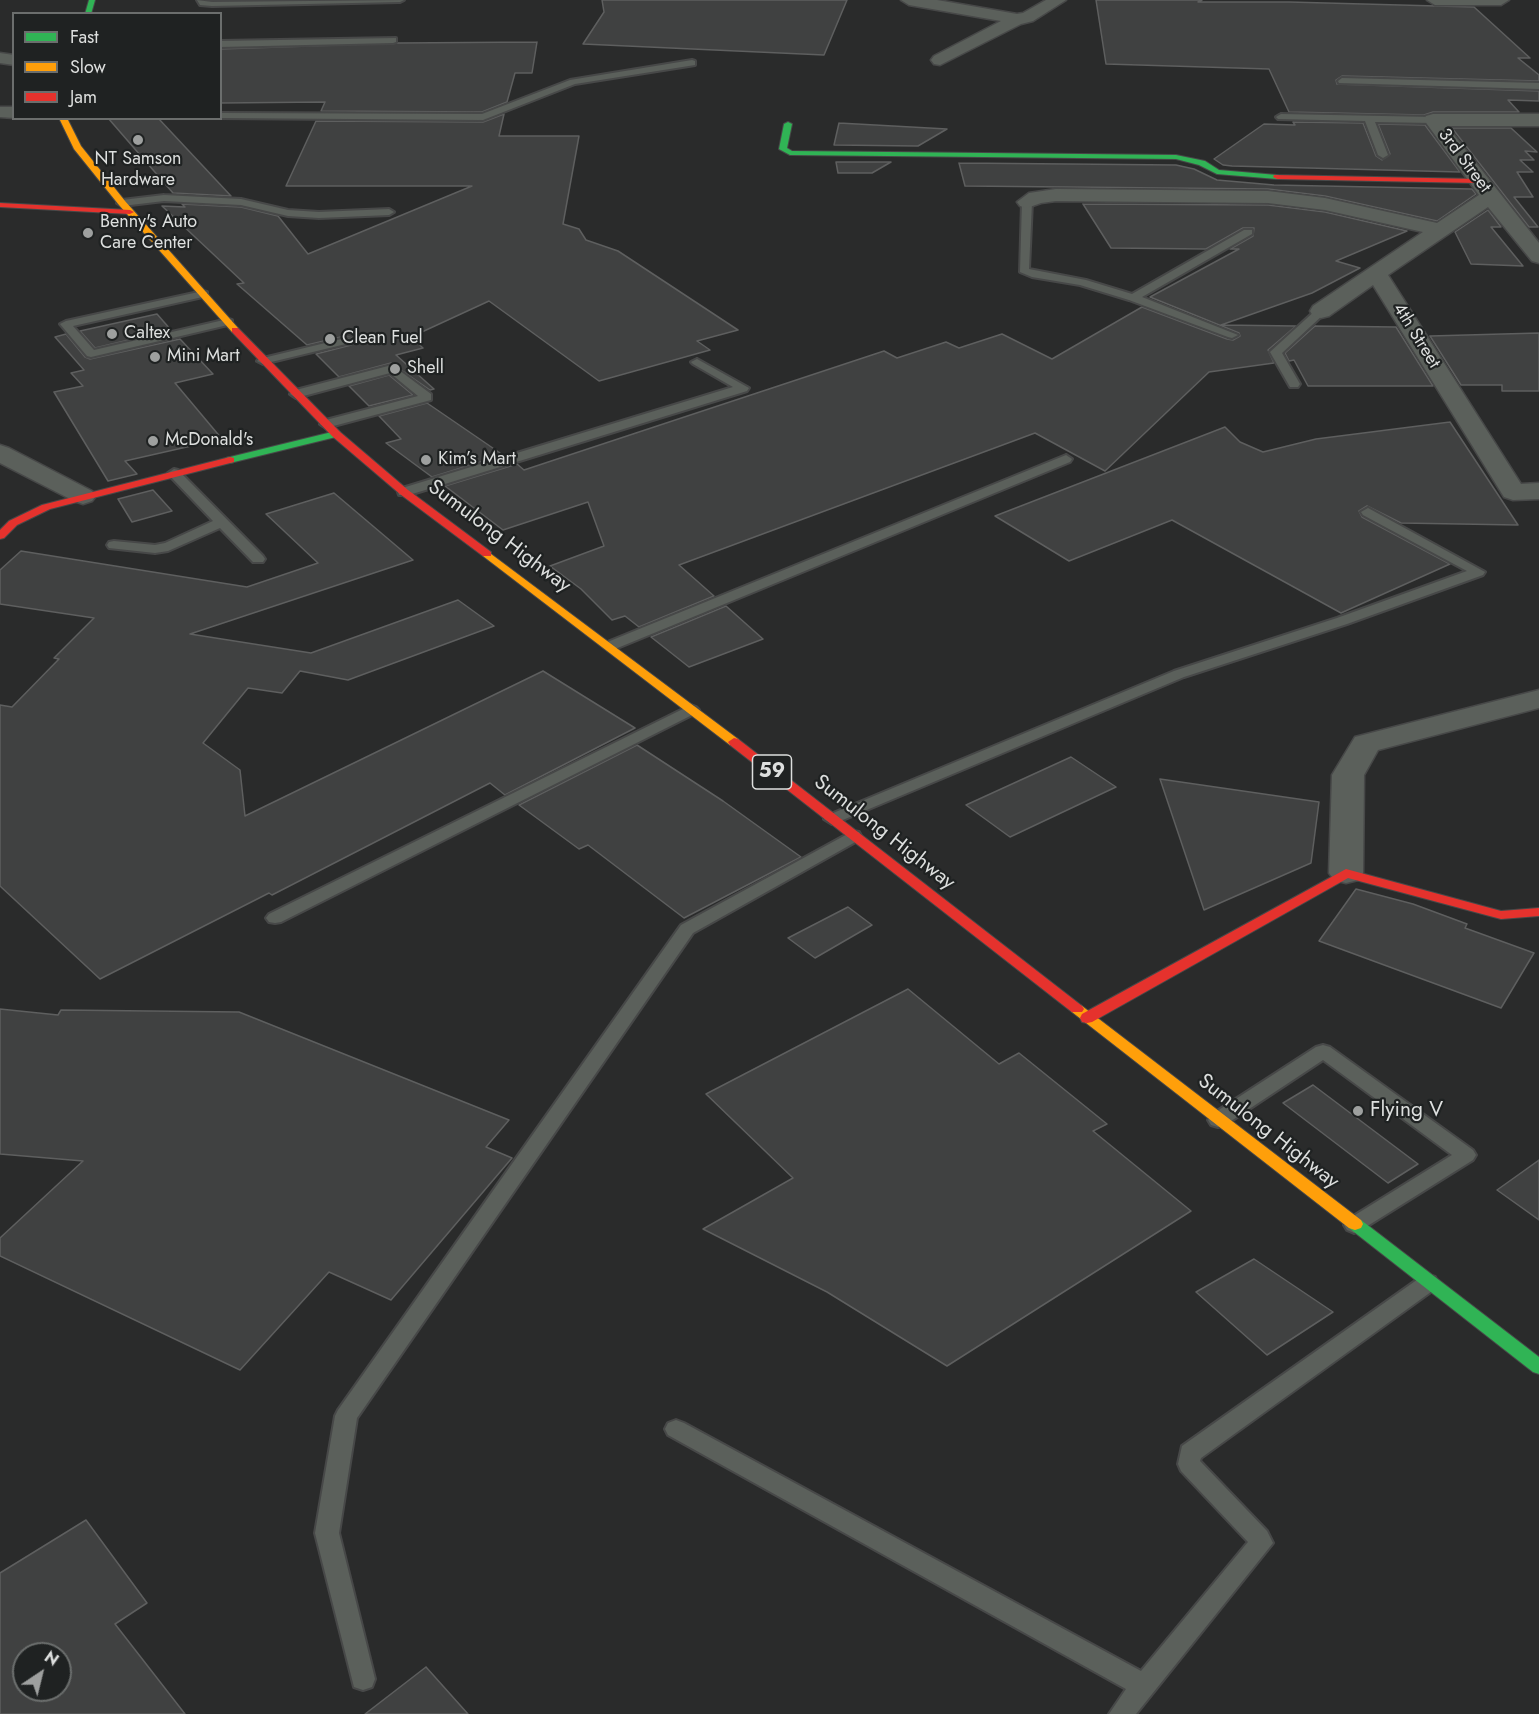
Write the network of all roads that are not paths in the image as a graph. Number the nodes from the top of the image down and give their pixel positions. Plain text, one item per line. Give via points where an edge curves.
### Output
1 (201, 0) edge
2 (400, 0) edge
3 (909, 0) edge
4 (1058, 0) edge
5 (1435, 0) edge
6 (1501, 0) edge
7 (1017, 19) junction
8 (393, 40) dead end
9 (222, 44) edge
10 (940, 60) dead end
11 (692, 63) dead end
12 (1342, 81) dead end
13 (1539, 86) edge
14 (222, 116) edge
15 (1281, 117) dead end
16 (1369, 119) junction
17 (64, 120) edge
18 (1433, 120) junction
19 (1539, 120) edge
20 (789, 124) dead end
21 (1383, 155) dead end
22 (1484, 188) junction
23 (1027, 202) joint
24 (3, 208) edge
25 (126, 208) junction
26 (389, 212) dead end
27 (1510, 221) junction
28 (1539, 221) edge
29 (1440, 230) junction
30 (1248, 232) dead end
31 (1539, 257) edge
32 (1377, 274) junction
33 (202, 294) junction
34 (1133, 298) junction
35 (1321, 311) joint
36 (228, 322) junction
37 (1232, 335) dead end
38 (346, 341) dead end
39 (263, 361) junction
40 (697, 362) dead end
41 (1294, 384) dead end
42 (296, 394) junction
43 (331, 429) junction
44 (0, 453) edge
45 (1066, 459) dead end
46 (174, 473) junction
47 (404, 492) junction
48 (1539, 492) edge
49 (82, 496) junction
50 (1368, 512) dead end
51 (221, 522) junction
52 (4, 528) edge
53 (114, 545) dead end
54 (258, 560) dead end
55 (610, 646) junction
56 (1539, 699) edge
57 (691, 710) junction
58 (831, 819) junction
59 (853, 836) junction
60 (1346, 873) junction
61 (1539, 912) edge
62 (275, 918) dead end
63 (1087, 1018) junction
64 (1218, 1119) junction
65 (1354, 1225) junction
66 (1428, 1283) junction
67 (1539, 1367) edge
68 (676, 1430) dead end
69 (363, 1679) dead end
70 (1144, 1686) junction
71 (1121, 1714) edge

1 - 2 lane via 212,4
3 - 7 street
4 - 7 street via 1027,18
5 - 6 street
7 - 10 street
8 - 9 lane
11 - 14 lane via 573,82 483,117
12 - 13 lane
15 - 16 lane
16 - 18 lane
16 - 21 lane
17 - 25 main road, Sumulong Highway / 59 via 77,147
18 - 19 street, 3rd Street
18 - 22 street, 3rd Street
20 - 22 main road via 783,149 790,153 1176,158 1232,174
22 - 27 street, 3rd Street
22 - 29 street
23 - 29 street via 1056,195 1268,197 1325,204
23 - 34 lane via 1024,270
24 - 25 main road
25 - 26 lane via 164,198 241,202 288,213 320,215
25 - 33 main road, Sumulong Highway / 59
27 - 28 street
27 - 31 street, 3rd Street
29 - 32 street
30 - 34 lane
32 - 35 street
32 - 48 street, 4th Street via 1513,492
33 - 36 main road, Sumulong Highway / 59
33 - 36 lane via 66,324 91,354
34 - 37 lane
35 - 41 lane via 1276,352
36 - 39 main road, Sumulong Highway / 59
38 - 39 lane
39 - 42 main road, Sumulong Highway / 59
40 - 47 lane via 743,388
42 - 43 main road, Sumulong Highway / 59
42 - 43 lane via 392,369 427,397
43 - 46 main road
43 - 47 main road, Sumulong Highway / 59
44 - 49 street
45 - 55 lane
46 - 49 main road
46 - 51 lane
47 - 55 main road, Sumulong Highway / 59
49 - 52 main road via 46,507
50 - 58 lane via 1478,572 1179,674
51 - 53 lane via 168,547
51 - 54 lane
55 - 57 main road, Sumulong Highway / 59
56 - 60 street via 1366,744 1348,775
57 - 58 main road, Sumulong Highway / 59
57 - 62 lane
58 - 59 main road, Sumulong Highway / 59
59 - 63 main road, Sumulong Highway / 59
59 - 69 lane via 687,929 346,1416 327,1533
60 - 61 main road via 1501,915
60 - 63 main road
63 - 64 main road, Sumulong Highway / 59
64 - 65 main road, Sumulong Highway / 59
64 - 65 lane via 1323,1051 1466,1155
65 - 66 main road, Sumulong Highway / 59
66 - 67 main road, Sumulong Highway / 59
66 - 70 lane via 1190,1453 1189,1464 1261,1543
68 - 70 lane
70 - 71 lane

